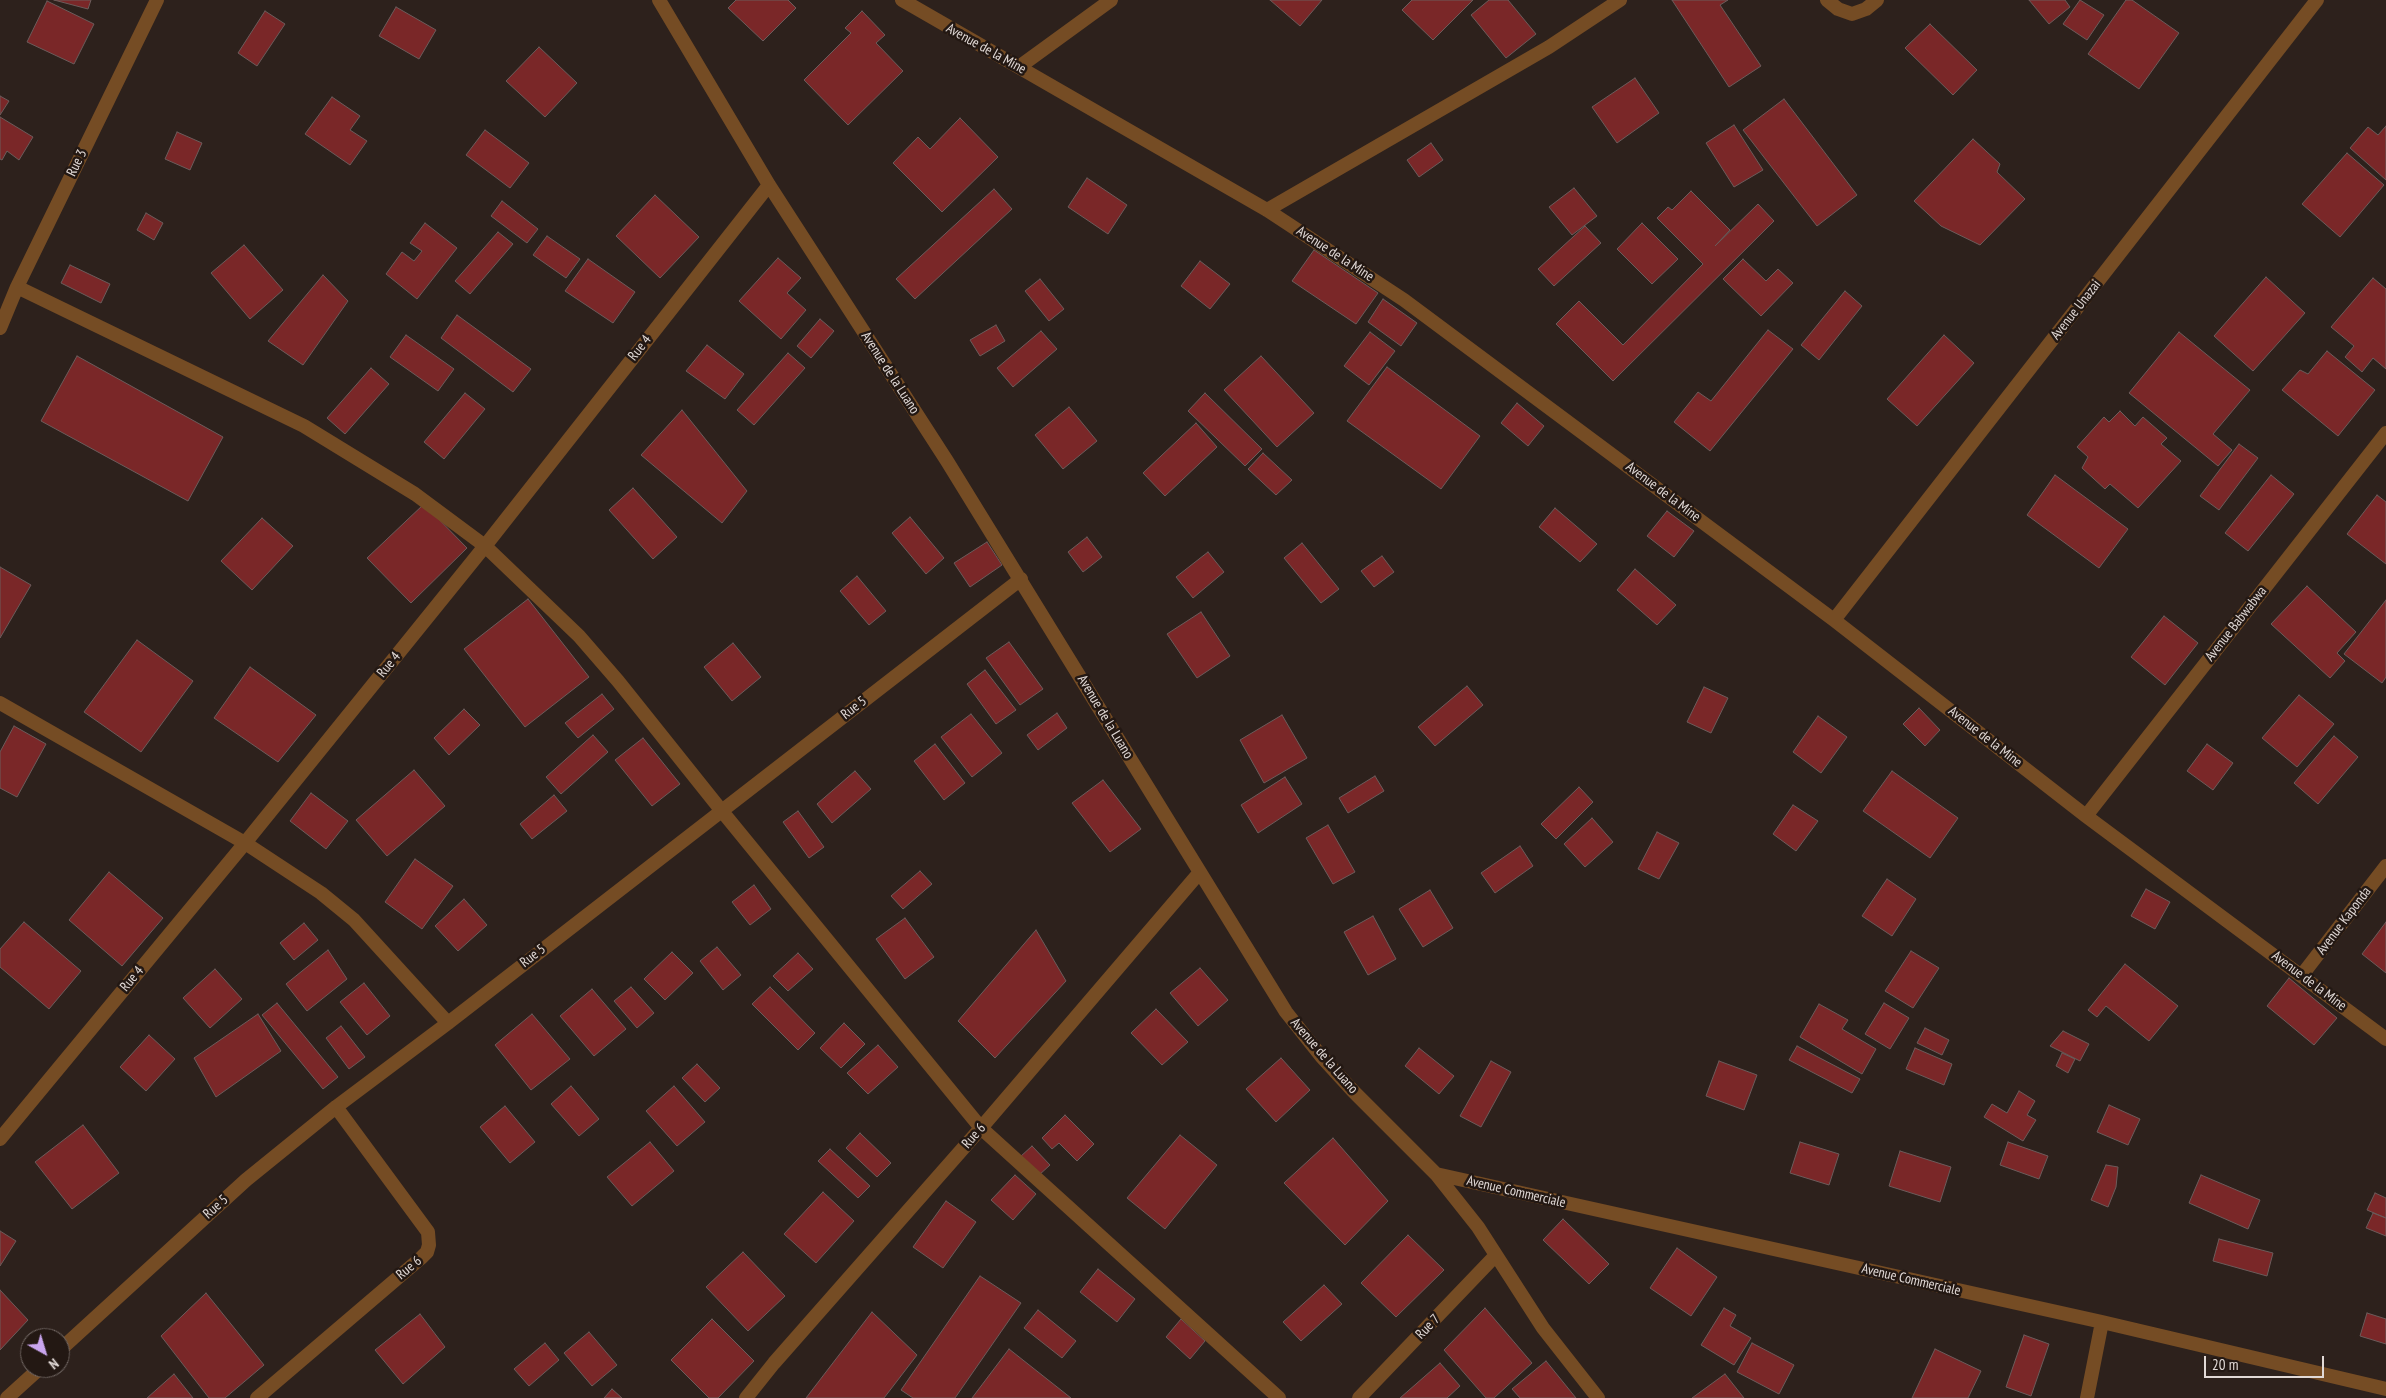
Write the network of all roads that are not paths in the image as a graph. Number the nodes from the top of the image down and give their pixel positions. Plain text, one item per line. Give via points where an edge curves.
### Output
1 (157, 0) edge
2 (659, 0) edge
3 (902, 0) edge
4 (1111, 0) edge
5 (1620, 0) edge
6 (1827, 0) edge
7 (1877, 0) edge
8 (2317, 0) edge
9 (1019, 67) junction
10 (768, 185) junction
11 (1267, 210) junction
12 (17, 287) junction
13 (0, 328) edge
14 (2386, 433) edge
15 (485, 546) junction
16 (1021, 580) junction
17 (1834, 620) junction
18 (0, 703) edge
19 (721, 810) junction
20 (2086, 816) junction
21 (245, 843) junction
22 (2386, 866) edge
23 (1200, 872) junction
24 (2302, 976) junction
25 (448, 1023) junction
26 (2386, 1039) edge
27 (336, 1107) junction
28 (981, 1128) junction
29 (0, 1139) edge
30 (1436, 1174) junction
31 (1496, 1255) junction
32 (2102, 1322) junction
33 (70, 1341) edge
34 (29, 1378) edge
35 (2386, 1389) edge
36 (7, 1398) edge
37 (257, 1398) edge
38 (746, 1398) edge
39 (1279, 1398) edge
40 (1359, 1398) edge
41 (1598, 1398) edge
42 (2087, 1398) edge

1 - 12 street, Rue 3
2 - 10 street, Avenue de la Luano
3 - 9 street, Avenue de la Mine
4 - 9 street
5 - 11 street via 1549,47
6 - 7 street via 1852,14
8 - 17 street, Avenue Unazai
9 - 11 street, Avenue de la Mine
10 - 15 street, Rue 4
10 - 16 street, Avenue de la Luano
11 - 17 street, Avenue de la Mine via 1404,300
12 - 13 street, Rue 3
12 - 15 street via 304,426 415,494
14 - 20 street, Avenue Babwabwa
15 - 19 street via 579,636
15 - 21 street, Rue 4
16 - 19 street, Rue 5
16 - 23 street, Avenue de la Luano
17 - 20 street, Avenue de la Mine
18 - 21 street
19 - 25 street, Rue 5
19 - 28 street
20 - 24 street, Avenue de la Mine
21 - 25 street via 321,893 354,920
21 - 29 street, Rue 4
22 - 24 street, Avenue Kaponda
23 - 28 street, Rue 6
23 - 30 street, Avenue de la Luano via 1292,1019 1353,1091
24 - 26 street, Avenue de la Mine
25 - 27 street, Rue 5
27 - 33 street, Rue 5 via 246,1180
27 - 37 street, Rue 6 via 428,1232 430,1245 421,1258
28 - 38 street, Rue 6
28 - 39 street
30 - 31 street, Avenue de la Luano
30 - 32 street, Avenue Commerciale
31 - 40 street, Rue 7
31 - 41 street, Avenue de la Luano via 1543,1328
32 - 35 street, Avenue Commerciale
32 - 42 street
34 - 36 street

